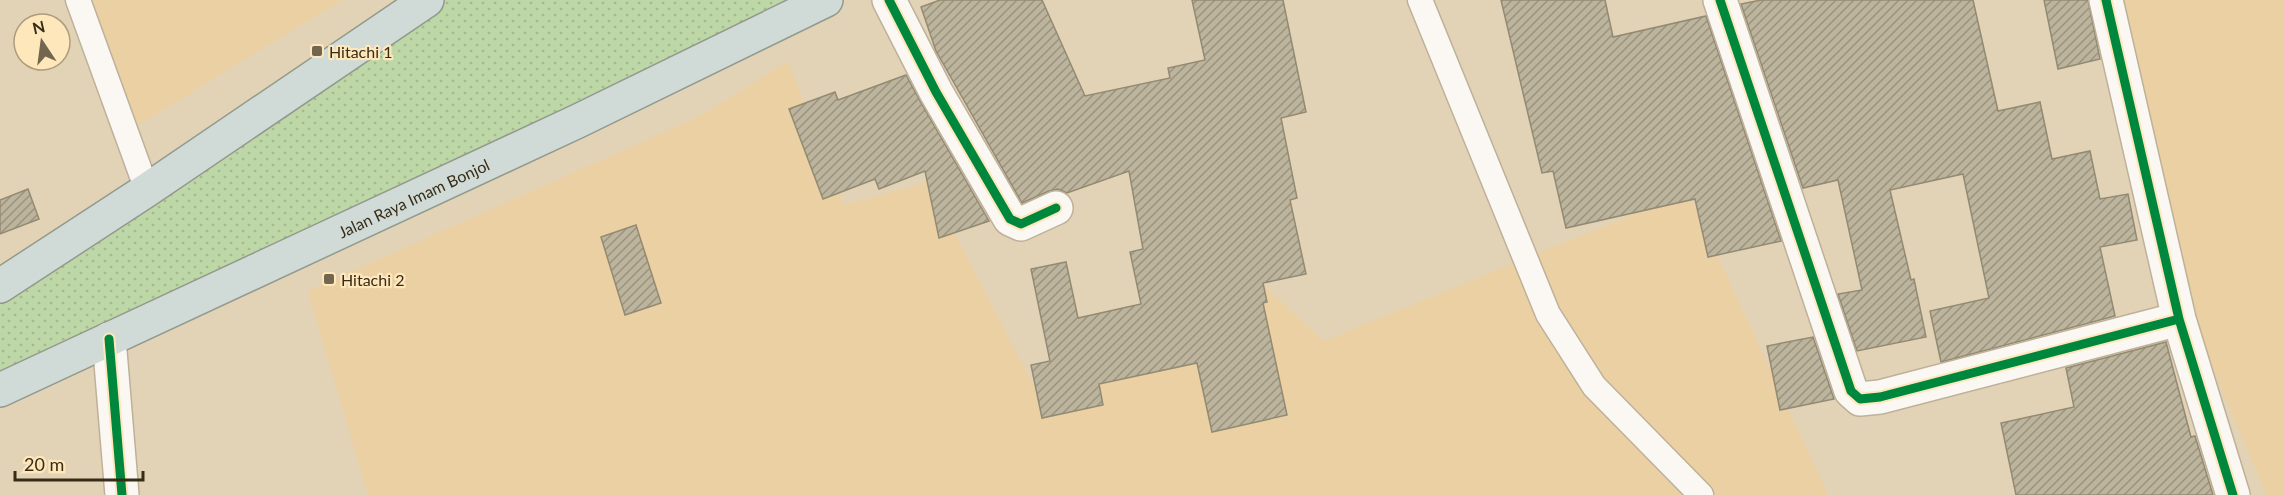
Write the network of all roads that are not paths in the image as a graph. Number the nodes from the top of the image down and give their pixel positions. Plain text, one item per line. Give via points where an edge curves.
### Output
1 (78, 0) edge
2 (427, 0) edge
3 (826, 0) edge
4 (889, 0) edge
5 (1420, 0) edge
6 (1720, 0) edge
7 (2106, 0) edge
8 (392, 10) edge
9 (147, 190) junction
10 (1056, 208) dead end
11 (0, 286) edge
12 (2179, 320) junction
13 (109, 339) junction
14 (0, 390) edge
15 (122, 495) edge
16 (1701, 495) edge
17 (2233, 495) edge

1 - 9 lane
2 - 8 highway
3 - 13 highway, Jalan Raya Imam Bonjol via 578,121
4 - 10 street via 936,92 1010,219 1021,224
5 - 16 lane via 1548,314 1594,386
6 - 12 street via 1851,391 1860,399
7 - 12 street
8 - 9 highway
9 - 11 highway
12 - 17 street
13 - 14 highway, Jalan Raya Imam Bonjol
13 - 15 street

